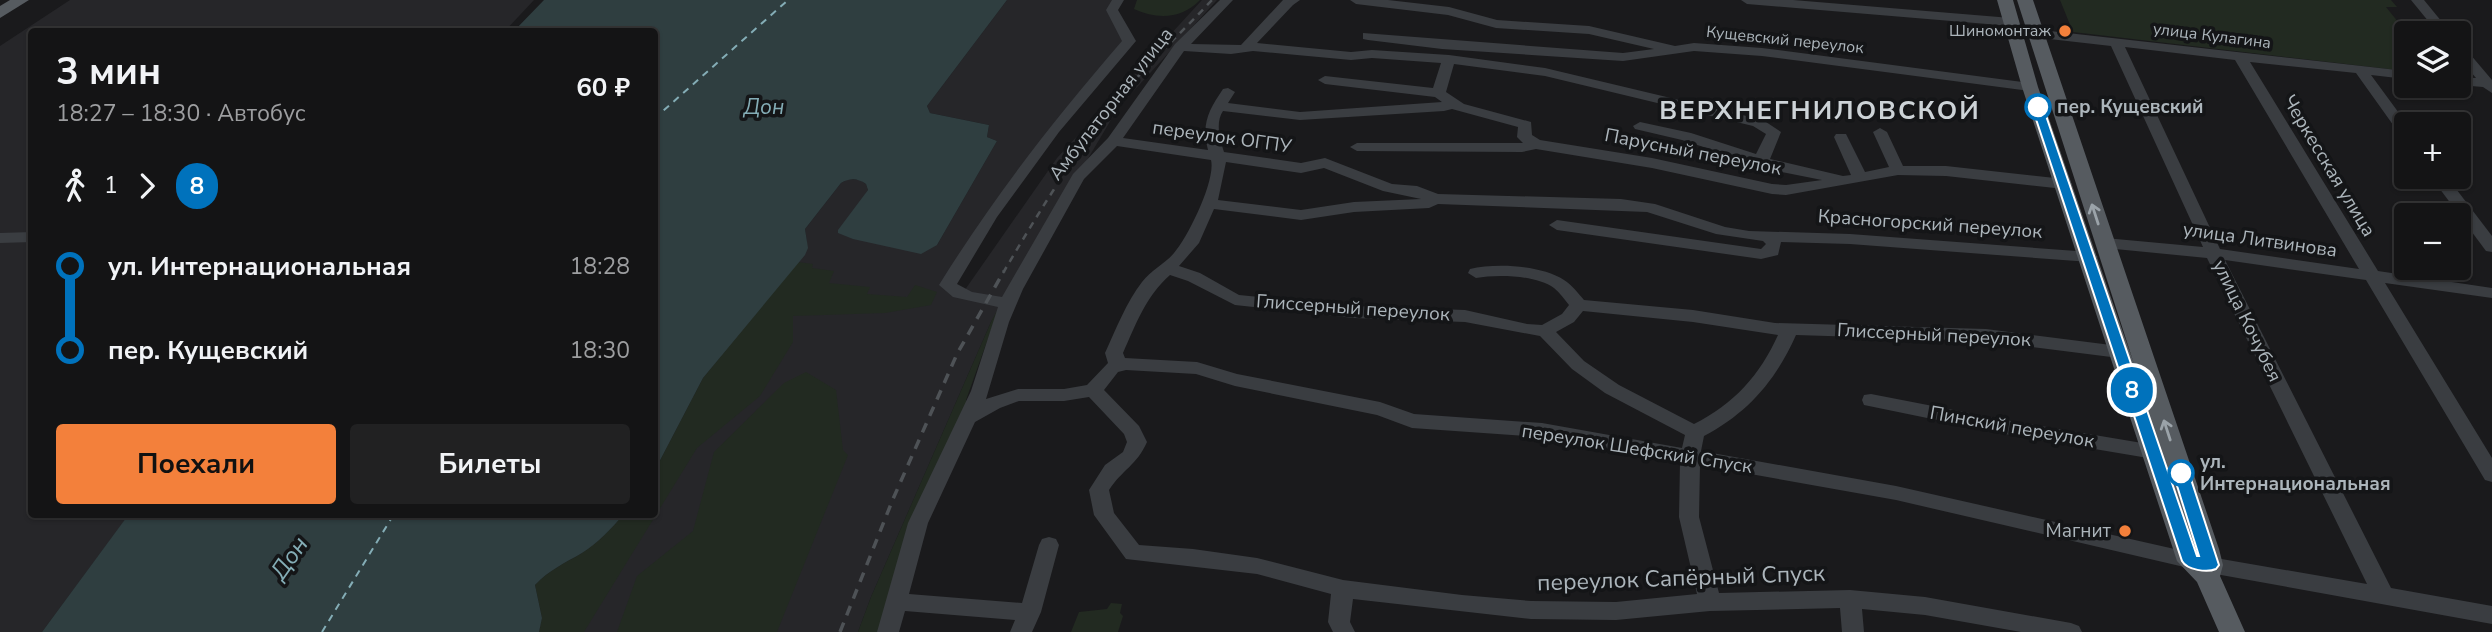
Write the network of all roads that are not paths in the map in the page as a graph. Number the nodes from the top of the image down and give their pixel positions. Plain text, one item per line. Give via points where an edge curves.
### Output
1 (21, 0) edge
2 (1118, 0) edge
3 (1227, 0) edge
4 (1294, 0) edge
5 (1356, 0) edge
6 (1747, 0) edge
7 (1765, 0) edge
8 (2005, 0) edge
9 (2025, 0) edge
10 (2417, 0) edge
11 (1911, 6) edge
12 (0, 13) edge
13 (2435, 21) edge
14 (2013, 26) junction
15 (2036, 34) junction
16 (1368, 36) dead end
17 (2116, 43) junction
18 (1180, 47) junction
19 (1245, 48) junction
20 (1674, 50) junction
21 (2240, 58) junction
22 (1450, 59) junction
23 (2471, 64) edge
24 (2360, 70) junction
25 (2394, 74) edge
26 (1325, 80) dead end
27 (2471, 83) edge
28 (2491, 86) edge
29 (2030, 87) junction
30 (1445, 98) junction
31 (2394, 117) edge
32 (1640, 126) dead end
33 (1880, 132) dead end
34 (1840, 137) dead end
35 (1113, 141) junction
36 (1536, 144) junction
37 (1357, 146) dead end
38 (1216, 155) junction
39 (1761, 161) junction
40 (1325, 163) joint
41 (1898, 170) junction
42 (1860, 177) junction
43 (1842, 181) junction
44 (2064, 184) junction
45 (2448, 189) edge
46 (1435, 198) junction
47 (1209, 204) junction
48 (1556, 225) dead end
49 (0, 237) edge
50 (28, 237) edge
51 (1768, 237) junction
52 (2492, 247) edge
53 (2097, 250) junction
54 (2213, 253) junction
55 (1167, 268) junction
56 (1476, 274) dead end
57 (2372, 277) junction
58 (2492, 293) edge
59 (1007, 303) junction
60 (1578, 305) junction
61 (1790, 328) junction
62 (1545, 331) junction
63 (2119, 352) junction
64 (1118, 366) junction
65 (1093, 390) junction
66 (1871, 400) dead end
67 (967, 418) junction
68 (1695, 432) junction
69 (2154, 452) junction
70 (1690, 457) junction
71 (2492, 475) edge
72 (1049, 545) dead end
73 (2203, 567) junction
74 (1343, 589) junction
75 (2384, 596) junction
76 (1850, 599) junction
77 (1710, 602) junction
78 (896, 603) junction
79 (2492, 615) edge
80 (1025, 622) edge
81 (888, 632) edge
82 (1344, 632) edge
83 (1853, 632) edge
84 (2071, 632) edge
85 (2232, 632) edge

1 - 12 main road
2 - 59 street via 1112,9 1129,41 1054,129 990,216 948,285 961,294
3 - 18 street, Амбулаторная улица
4 - 19 street
5 - 20 street via 1449,10 1496,23 1589,30
6 - 7 street, улица Кулагина
7 - 11 street, улица Кулагина
8 - 14 main road
9 - 15 main road
10 - 13 street
11 - 14 street, улица Кулагина
14 - 15 street, улица Кулагина
14 - 29 main road
15 - 17 street, улица Кулагина
53 -> 15 main road
16 - 20 street, Кущевский переулок via 1623,57
17 - 21 street, улица Кулагина
17 - 54 street, улица Кочубея
18 - 19 street
18 - 35 street, Амбулаторная улица
19 - 22 street
20 - 29 street, Кущевский переулок via 1762,52
21 - 24 street, улица Кулагина
21 - 57 street, Черкесская улица
22 - 30 street
22 - 39 street via 1558,74 1758,123 1774,132
23 - 28 street
24 - 25 street, улица Кулагина
24 - 31 street
26 - 30 street
27 - 28 street
29 - 44 main road
30 - 36 street via 1520,121 1526,125 1524,137
30 - 38 street via 1444,107 1300,116 1223,99 1212,117
32 - 39 street, Парусный переулок
33 - 41 street
34 - 42 street
35 - 38 street, переулок ОГПУ
35 - 59 street, Амбулаторная улица via 1078,177
36 - 37 street, Парусный переулок via 1522,148
36 - 43 street, Парусный переулок via 1772,189
38 - 40 street, переулок ОГПУ via 1301,168
38 - 47 street via 1220,166
39 - 43 street, Парусный переулок
40 - 46 street, Красногорский переулок via 1389,188
41 - 42 street, Парусный переулок
41 - 44 street, Парусный переулок
42 - 43 street, Парусный переулок
44 - 53 main road
45 - 52 street
46 - 47 street, Красногорский переулок via 1429,203 1301,215
46 - 51 street, Красногорский переулок via 1649,207 1722,231
47 - 55 street via 1191,243
48 - 51 street via 1761,254 1772,251 1774,244
49 - 50 street
51 - 53 street, Красногорский переулок
53 - 54 street, улица Литвинова
53 - 63 main road
73 -> 53 main road
54 - 57 street, улица Литвинова
54 - 75 street, улица Кочубея
55 - 62 street, Глиссерный переулок via 1235,300 1354,312 1465,316
55 - 64 street via 1150,283 1123,331 1114,353
56 - 60 street via 1498,269 1550,279
57 - 58 street, улица Литвинова
57 - 71 street, Черкесская улица
59 - 67 street, Амбулаторная улица
60 - 61 street, Глиссерный переулок
60 - 62 street via 1568,318
61 - 63 street, Глиссерный переулок via 1986,335
61 - 68 street via 1751,396 1721,420
62 - 68 street via 1578,365 1612,389
63 - 69 main road
64 - 65 street
64 - 70 street, переулок Шефский Спуск via 1197,368 1380,409 1412,421 1542,430
65 - 67 street via 1018,395
65 - 74 street, переулок Сапёрный Спуск via 1137,442 1131,456 1112,470 1099,490 1104,515 1133,553 1257,566
66 - 69 street, Пинский переулок
67 - 78 street, Амбулаторная улица via 918,523
68 - 70 street
69 - 73 main road
70 - 73 street, переулок Шефский Спуск via 1896,492
70 - 77 street via 1689,517
72 - 80 street
73 - 75 street, переулок Шефский Спуск
73 - 85 main road
74 - 77 street, переулок Сапёрный Спуск via 1531,610 1616,611
74 - 82 street via 1339,622
75 - 79 street, переулок Шефский Спуск
76 - 77 street, переулок Сапёрный Спуск
76 - 83 street
76 - 84 street, переулок Сапёрный Спуск via 1925,606
78 - 80 street
78 - 81 street, Амбулаторная улица

